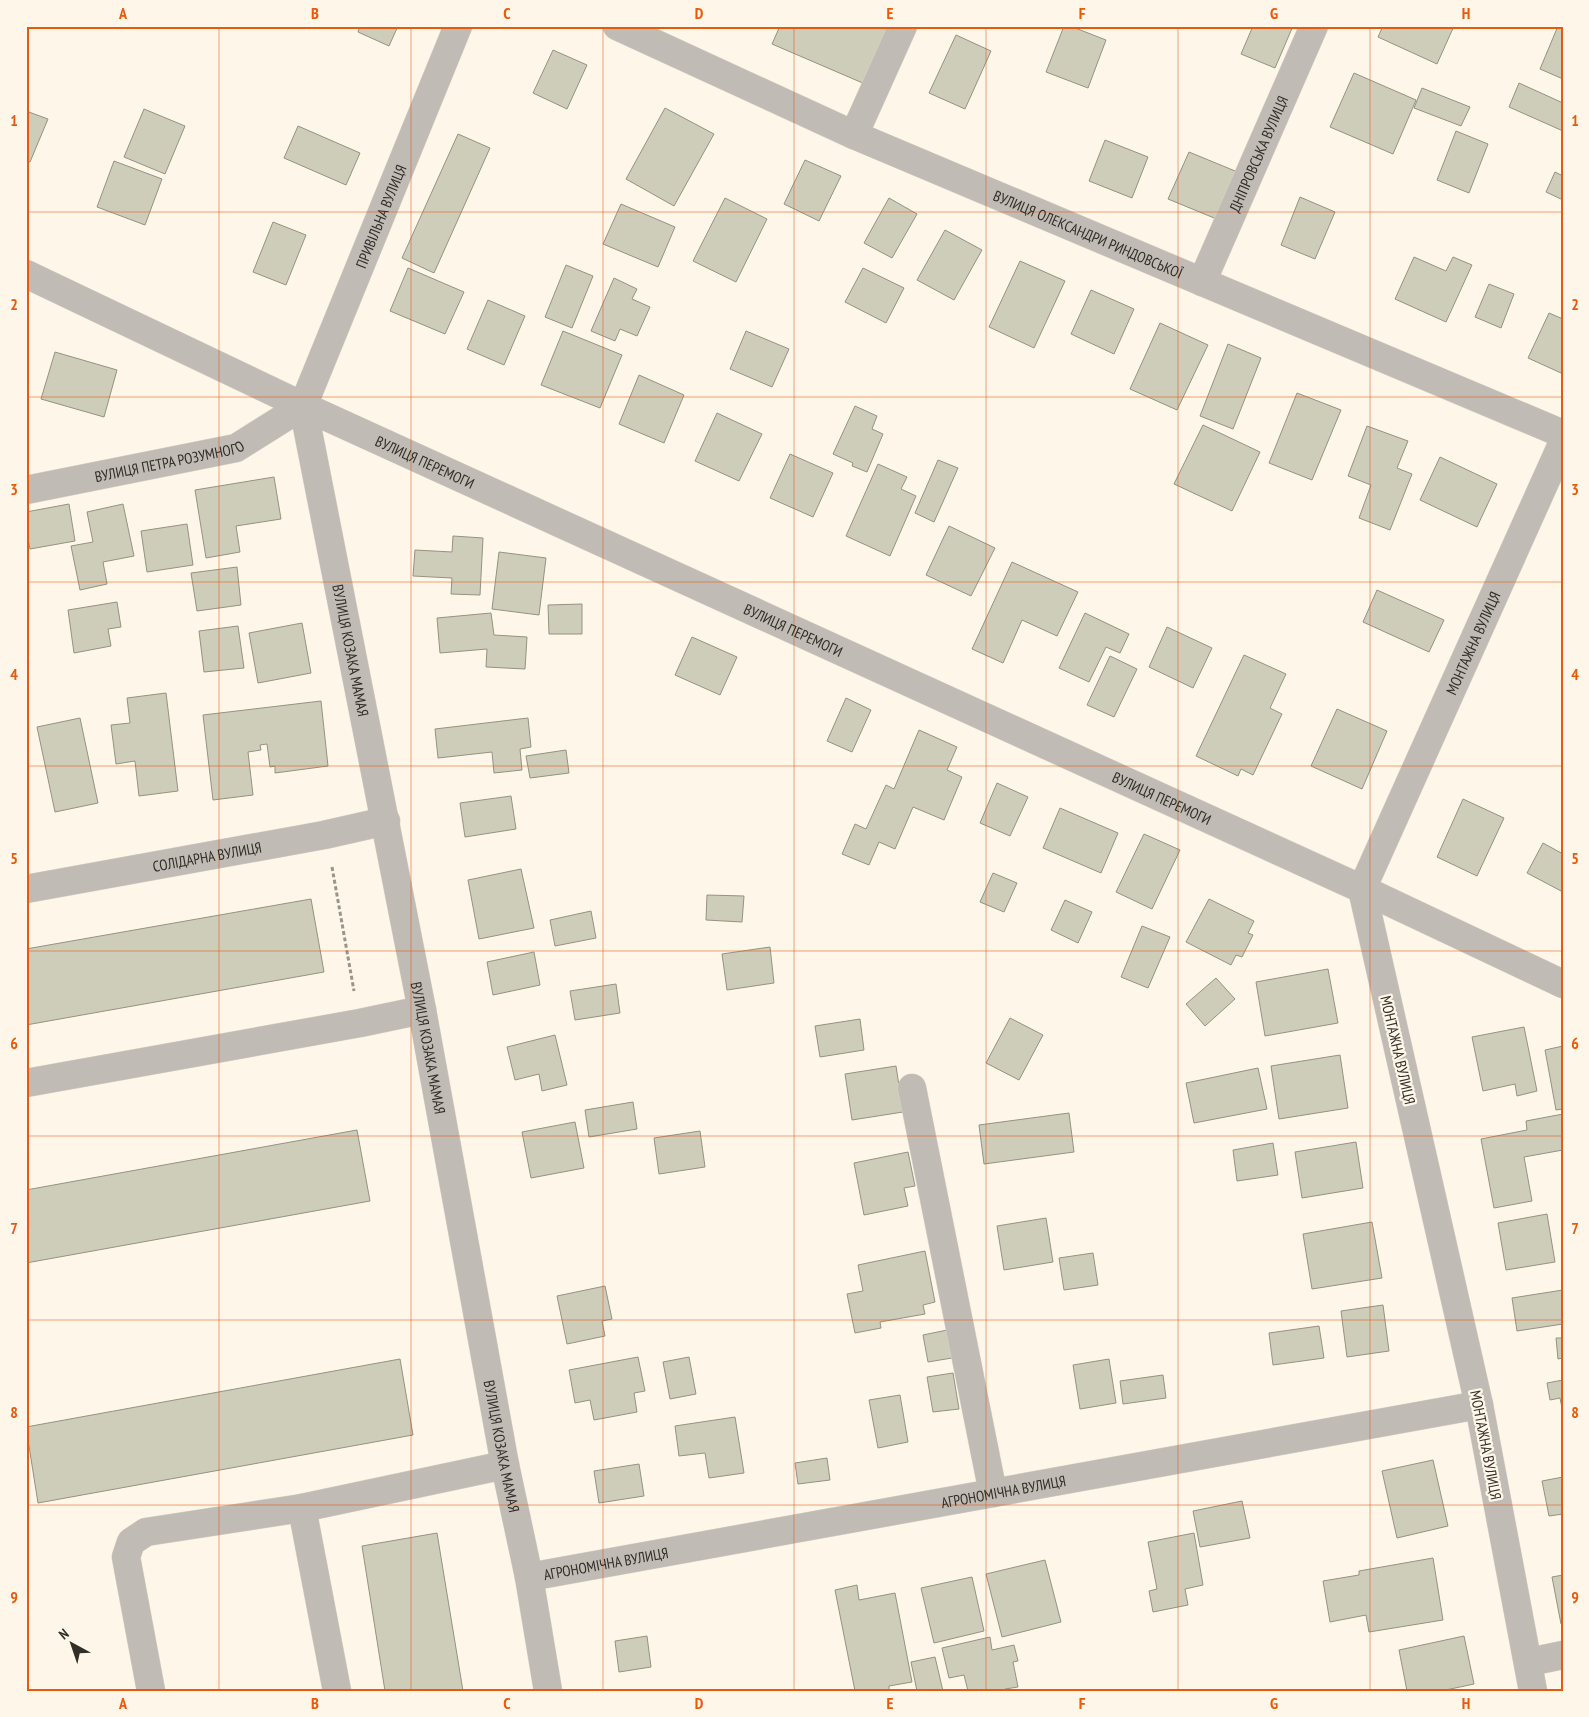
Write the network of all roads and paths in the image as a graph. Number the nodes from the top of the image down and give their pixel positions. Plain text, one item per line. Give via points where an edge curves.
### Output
1 (458, 26) edge
2 (617, 26) edge
3 (904, 26) edge
4 (1314, 26) edge
5 (854, 135) junction
6 (26, 274) edge
7 (1202, 282) junction
8 (303, 406) junction
9 (1563, 434) edge
10 (1563, 442) edge
11 (26, 490) edge
12 (386, 821) junction
13 (332, 867) dead end
14 (26, 889) edge
15 (1362, 889) junction
16 (1563, 984) edge
17 (422, 1010) junction
18 (360, 1023) junction
19 (26, 1083) edge
20 (912, 1088) dead end
21 (1479, 1405) junction
22 (505, 1465) junction
23 (993, 1493) junction
24 (302, 1508) junction
25 (529, 1578) junction
26 (1563, 1656) edge
27 (1528, 1662) junction
28 (150, 1691) edge
29 (337, 1691) edge
30 (548, 1691) edge
31 (1533, 1691) edge

1 - 8 street, ПРИВІЛЬНА ВУЛИЦЯ
2 - 5 street, ВУЛИЦЯ ОЛЕКСАНДРИ РИНДОВСЬКОЇ
3 - 5 street
4 - 7 street, ДНІПРОВСЬКА ВУЛИЦЯ
5 - 7 street, ВУЛИЦЯ ОЛЕКСАНДРИ РИНДОВСЬКОЇ
6 - 8 street, ВУЛИЦЯ ПЕРЕМОГИ
7 - 9 street, ВУЛИЦЯ ОЛЕКСАНДРИ РИНДОВСЬКОЇ
8 - 11 street, ВУЛИЦЯ ПЕТРА РОЗУМНОГО via 236,448
8 - 12 street, ВУЛИЦЯ КОЗАКА МАМАЯ
8 - 15 street, ВУЛИЦЯ ПЕРЕМОГИ
10 - 15 street, МОНТАЖНА ВУЛИЦЯ
12 - 14 street, СОЛІДАРНА ВУЛИЦЯ
12 - 17 street, ВУЛИЦЯ КОЗАКА МАМАЯ
13 - 18 path
15 - 16 street, ВУЛИЦЯ ПЕРЕМОГИ
15 - 21 street, МОНТАЖНА ВУЛИЦЯ
17 - 18 street
17 - 22 street, ВУЛИЦЯ КОЗАКА МАМАЯ
18 - 19 street
20 - 23 street
21 - 23 street, АГРОНОМІЧНА ВУЛИЦЯ
21 - 27 street, МОНТАЖНА ВУЛИЦЯ
22 - 24 street
22 - 25 street, ВУЛИЦЯ КОЗАКА МАМАЯ
23 - 25 street, АГРОНОМІЧНА ВУЛИЦЯ
24 - 28 street via 146,1532 131,1542 126,1557
24 - 29 street
25 - 30 street, ВУЛИЦЯ КОЗАКА МАМАЯ
26 - 27 street
27 - 31 street, МОНТАЖНА ВУЛИЦЯ

